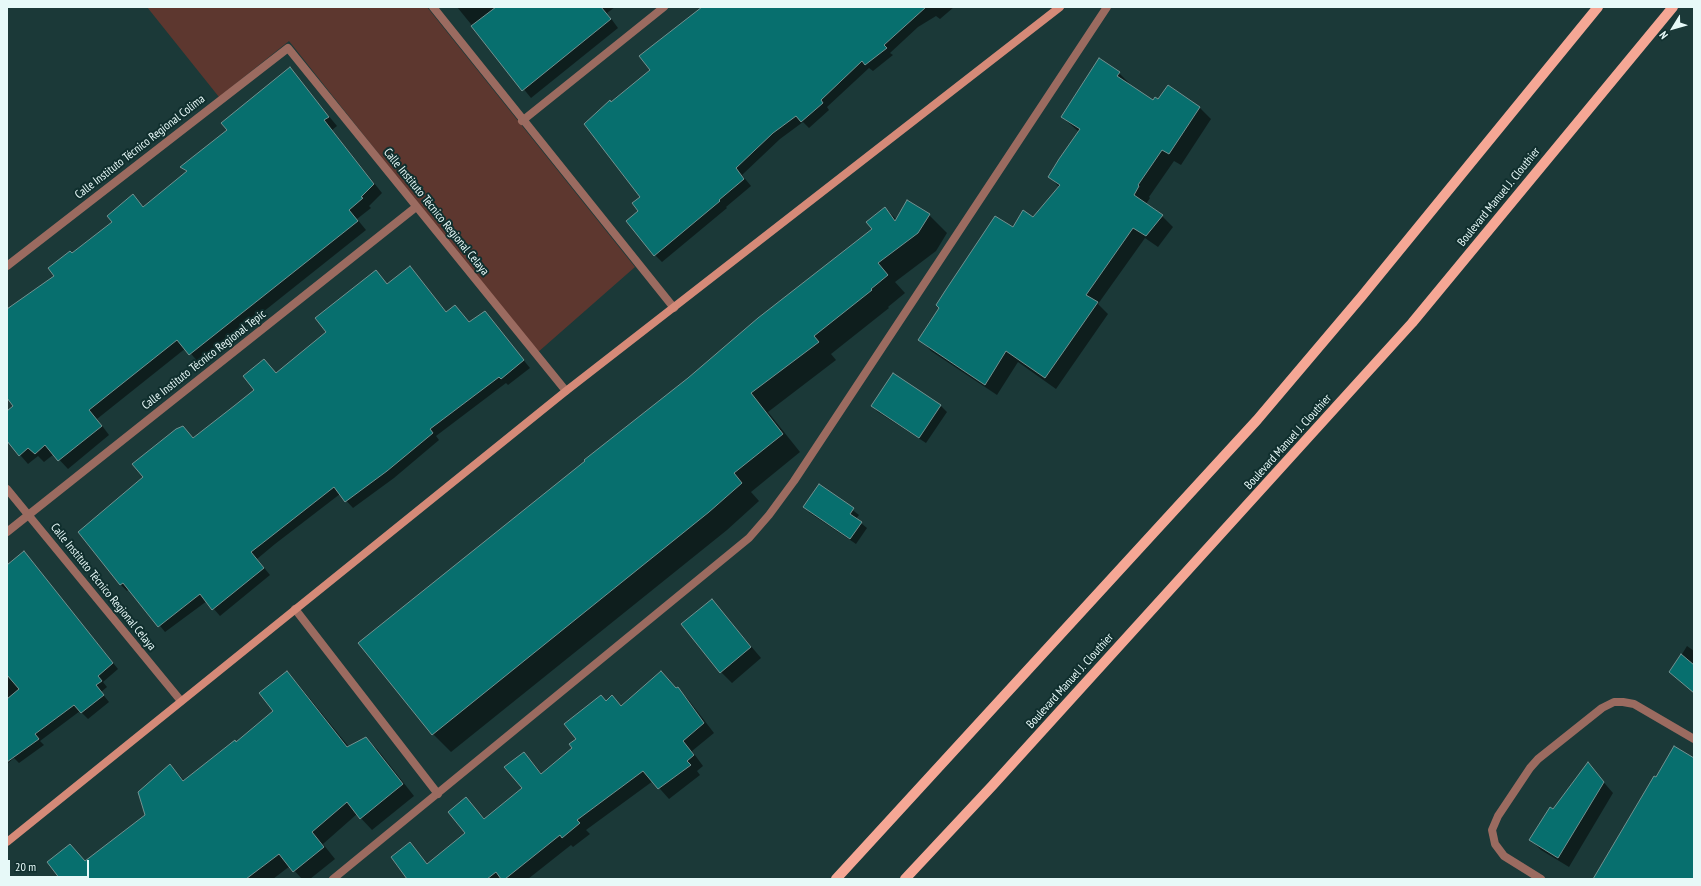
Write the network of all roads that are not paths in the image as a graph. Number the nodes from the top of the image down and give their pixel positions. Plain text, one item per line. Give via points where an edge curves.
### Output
1 (432, 7) edge
2 (664, 7) edge
3 (1060, 7) edge
4 (1107, 7) edge
5 (1598, 7) edge
6 (1673, 7) edge
7 (287, 48) joint
8 (522, 121) junction
9 (416, 206) junction
10 (7, 266) edge
11 (674, 308) junction
12 (566, 391) junction
13 (7, 489) edge
14 (29, 515) junction
15 (7, 532) edge
16 (295, 609) junction
17 (181, 701) junction
18 (1694, 739) edge
19 (438, 794) junction
20 (7, 842) edge
21 (333, 879) edge
22 (836, 879) edge
23 (905, 879) edge
24 (1541, 879) edge

1 - 8 street
2 - 8 street
3 - 11 street
4 - 19 street via 769,515 749,538
5 - 22 main road via 1372,284 1257,420
6 - 23 main road, Boulevard Manuel J. Clouthier via 1412,323
7 - 9 street, Calle Instituto Técnico Regional Celaya
7 - 10 street, Calle Instituto Técnico Regional Colima
8 - 11 street
9 - 12 street, Calle Instituto Técnico Regional Celaya
9 - 14 street, Calle Instituto Técnico Regional Tepic
11 - 12 street
12 - 16 street
13 - 14 street, Calle Instituto Técnico Regional Celaya
14 - 15 street, Calle Instituto Técnico Regional Tepic
14 - 17 street, Calle Instituto Técnico Regional Celaya
16 - 17 street
16 - 19 street
17 - 20 street
18 - 24 street via 1634,704 1614,702 1602,708 1538,759 1498,816 1492,830 1495,844 1504,856
19 - 21 street

